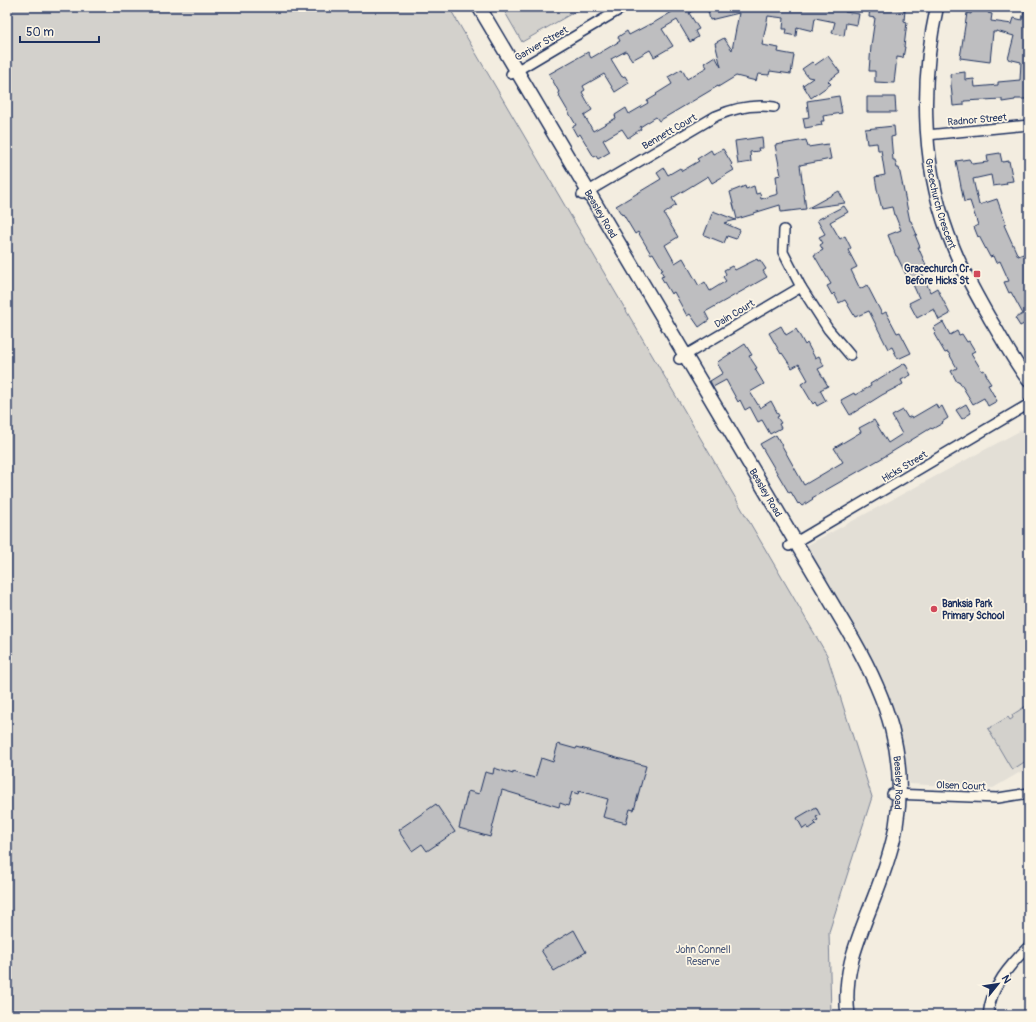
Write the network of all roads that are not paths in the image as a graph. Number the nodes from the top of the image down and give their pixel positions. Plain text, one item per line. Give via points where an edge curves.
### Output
1 (471, 7) edge
2 (479, 7) edge
3 (624, 7) edge
4 (937, 7) edge
5 (513, 72) junction
6 (774, 107) dead end
7 (1029, 125) edge
8 (927, 134) junction
9 (585, 193) junction
10 (784, 230) dead end
11 (801, 287) junction
12 (850, 356) dead end
13 (682, 357) junction
14 (1029, 381) edge
15 (1029, 404) edge
16 (792, 544) junction
17 (1029, 793) edge
18 (896, 794) junction
19 (1029, 946) edge
20 (840, 1015) edge
21 (848, 1015) edge
22 (988, 1015) edge

1 - 5 main road, Beasley Road
2 - 5 main road, Beasley Road
3 - 5 street, Gariver Street
4 - 8 street, Gracechurch Crescent via 926,80
5 - 9 main road, Beasley Road
6 - 9 street, Bennett Court via 738,109 716,116
7 - 8 street, Radnor Street
8 - 14 street, Gracechurch Crescent via 937,198 953,248 973,289
9 - 13 main road, Beasley Road
10 - 11 street via 783,252
11 - 12 street via 828,329
11 - 13 street, Dain Court
13 - 16 main road, Beasley Road
15 - 16 street, Hicks Street
16 - 18 main road, Beasley Road via 859,650 881,695 896,742 899,769
17 - 18 street, Olsen Court via 998,798
18 - 20 main road, Beasley Road via 878,864 844,954 839,982
18 - 21 main road, Beasley Road via 896,827 886,868 854,950 848,976
19 - 22 street via 995,987

